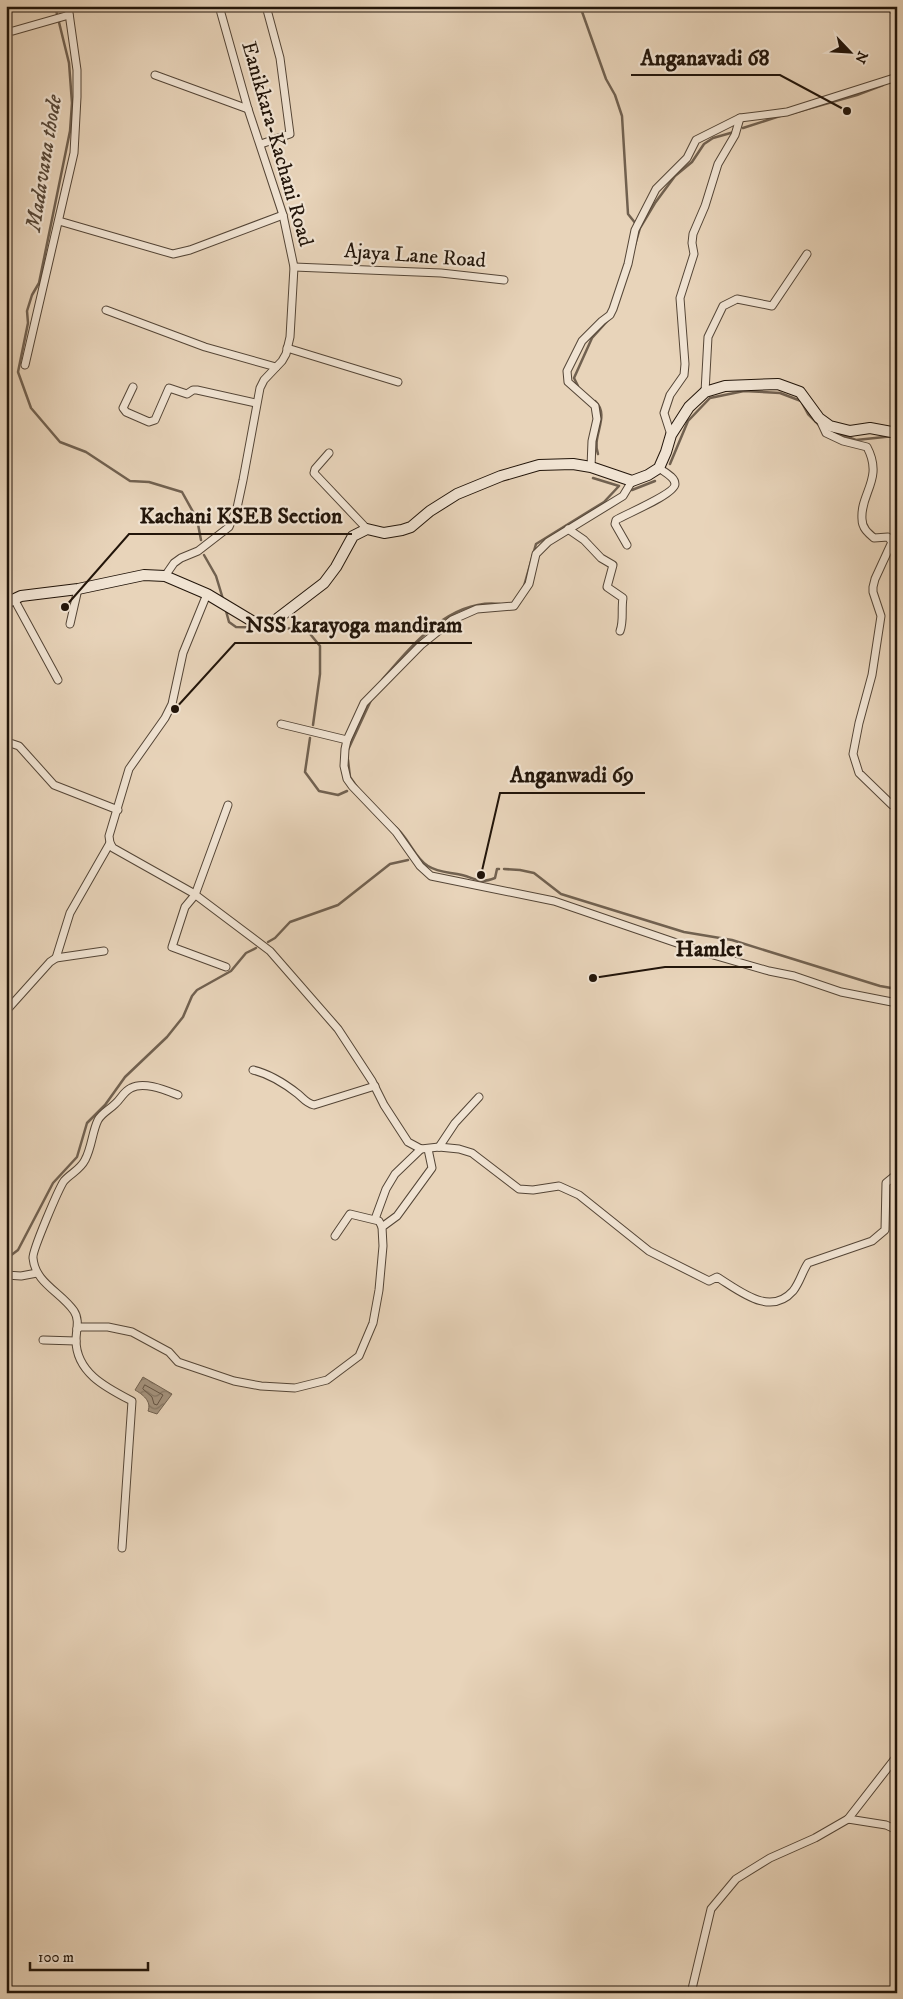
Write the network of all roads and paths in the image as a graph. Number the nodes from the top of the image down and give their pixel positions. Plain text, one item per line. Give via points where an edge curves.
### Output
1 (68, 6) edge
2 (219, 6) edge
3 (266, 6) edge
4 (890, 6) edge
5 (897, 14) edge
6 (69, 15) junction
7 (6, 31) edge
8 (155, 75) dead end
9 (897, 76) edge
10 (248, 109) junction
11 (740, 118) junction
12 (261, 144) junction
13 (282, 216) junction
14 (60, 221) junction
15 (807, 254) dead end
16 (294, 267) junction
17 (504, 280) dead end
18 (106, 310) dead end
19 (287, 348) junction
20 (25, 365) dead end
21 (276, 368) junction
22 (398, 382) dead end
23 (133, 387) dead end
24 (705, 392) junction
25 (256, 403) junction
26 (819, 418) junction
27 (893, 432) edge
28 (671, 435) junction
29 (329, 452) dead end
30 (591, 467) junction
31 (659, 468) junction
32 (632, 481) junction
33 (367, 529) junction
34 (568, 529) junction
35 (888, 537) junction
36 (897, 538) edge
37 (627, 545) dead end
38 (166, 576) junction
39 (78, 589) junction
40 (207, 594) junction
41 (10, 601) edge
42 (70, 624) dead end
43 (620, 631) dead end
44 (58, 680) dead end
45 (281, 724) dead end
46 (347, 740) junction
47 (6, 747) edge
48 (228, 805) dead end
49 (897, 806) edge
50 (118, 810) junction
51 (110, 843) junction
52 (196, 895) junction
53 (104, 951) dead end
54 (56, 958) junction
55 (226, 967) dead end
56 (897, 1003) edge
57 (6, 1011) edge
58 (253, 1070) dead end
59 (375, 1086) junction
60 (178, 1095) dead end
61 (479, 1097) dead end
62 (439, 1147) junction
63 (425, 1149) junction
64 (897, 1174) edge
65 (375, 1219) junction
66 (382, 1228) junction
67 (335, 1236) dead end
68 (37, 1273) junction
69 (6, 1275) edge
70 (77, 1329) junction
71 (43, 1340) dead end
72 (76, 1341) junction
73 (122, 1548) dead end
74 (897, 1756) edge
75 (848, 1819) junction
76 (897, 1830) edge
77 (691, 1993) edge

1 - 6 street
2 - 10 street, Eanikkara-Kachani Road
3 - 12 street via 280,58 290,134
4 - 5 street
6 - 7 street
6 - 14 street via 78,97 74,153
8 - 10 street
9 - 11 street via 787,112
10 - 12 street, Eanikkara-Kachani Road
11 - 28 street via 736,135 718,164 693,234 694,254 680,298 684,375 670,395 664,413
11 - 30 street via 696,140 687,158 656,189 635,230 628,264 610,315 582,341 567,371 568,382 595,406 597,419
12 - 13 street, Eanikkara-Kachani Road
13 - 14 street via 173,254
13 - 16 street, Eanikkara-Kachani Road
14 - 20 street
15 - 24 street via 772,306 737,299 723,306 708,338
16 - 17 street, Ajaya Lane Road via 441,273
16 - 19 street, Eanikkara-Kachani Road
18 - 21 street via 205,347
19 - 21 street, Eanikkara-Kachani Road
19 - 22 street
21 - 25 street, Eanikkara-Kachani Road via 264,380
23 - 25 street via 123,408 149,422 155,420 169,388 187,394 197,390
24 - 26 main road via 725,386 778,384 800,392
24 - 28 main road via 689,406
25 - 38 street, Eanikkara-Kachani Road via 237,508 229,527 198,551 174,562
26 - 27 main road via 830,426 850,431 870,428
26 - 35 street via 826,433 867,447 873,457 873,473 862,519 864,529 874,538
28 - 31 main road
29 - 33 street via 314,473
30 - 32 main road
30 - 33 main road via 539,465 457,494 411,527 384,533
31 - 32 main road
31 - 37 street via 672,479 674,487 667,495 616,520 615,524
32 - 34 street via 623,496
33 - 40 main road via 352,536 324,583 273,622 252,621
34 - 43 street via 613,565 608,587 623,598
34 - 46 street via 536,554 529,584 514,606 477,609 452,620 427,640 364,703
35 - 36 street
35 - 49 street via 891,547 873,587 881,616 872,675 853,754 859,773
38 - 39 main road via 144,575
38 - 40 main road
39 - 41 main road via 21,596
39 - 42 street
40 - 50 street via 183,653 172,704 129,769
41 - 44 street
45 - 46 street
46 - 56 street via 344,766 347,778 431,876 554,901 704,952 841,992
47 - 50 street via 10,743 19,746 54,785
48 - 52 street
50 - 51 street via 109,836
51 - 52 street via 113,848
51 - 54 street via 70,913
52 - 55 street via 185,907 172,947
52 - 59 street via 270,951 338,1028
53 - 54 street
54 - 57 street
58 - 59 street via 266,1073 314,1105
59 - 63 street via 408,1142
60 - 68 street via 138,1085 123,1094 102,1115 86,1160 65,1180 40,1234 33,1254
61 - 62 street
62 - 63 street
62 - 64 street via 460,1148 472,1154 519,1189 559,1186 579,1195 649,1251 709,1282 717,1277 762,1303 777,1302 788,1296 808,1263 872,1241 885,1230 886,1183
63 - 65 street via 395,1174
63 - 66 street via 432,1168 397,1216
65 - 66 street via 379,1220
65 - 67 street via 350,1214
66 - 70 street via 379,1290 373,1323 359,1356 327,1380 295,1388 234,1381 178,1362 169,1352 132,1332 80,1326
68 - 69 street
68 - 70 street via 73,1310
70 - 72 street
71 - 72 street
72 - 73 street via 77,1353 87,1371 101,1384 132,1401
74 - 75 street
75 - 76 street
75 - 77 street via 736,1879 711,1909

